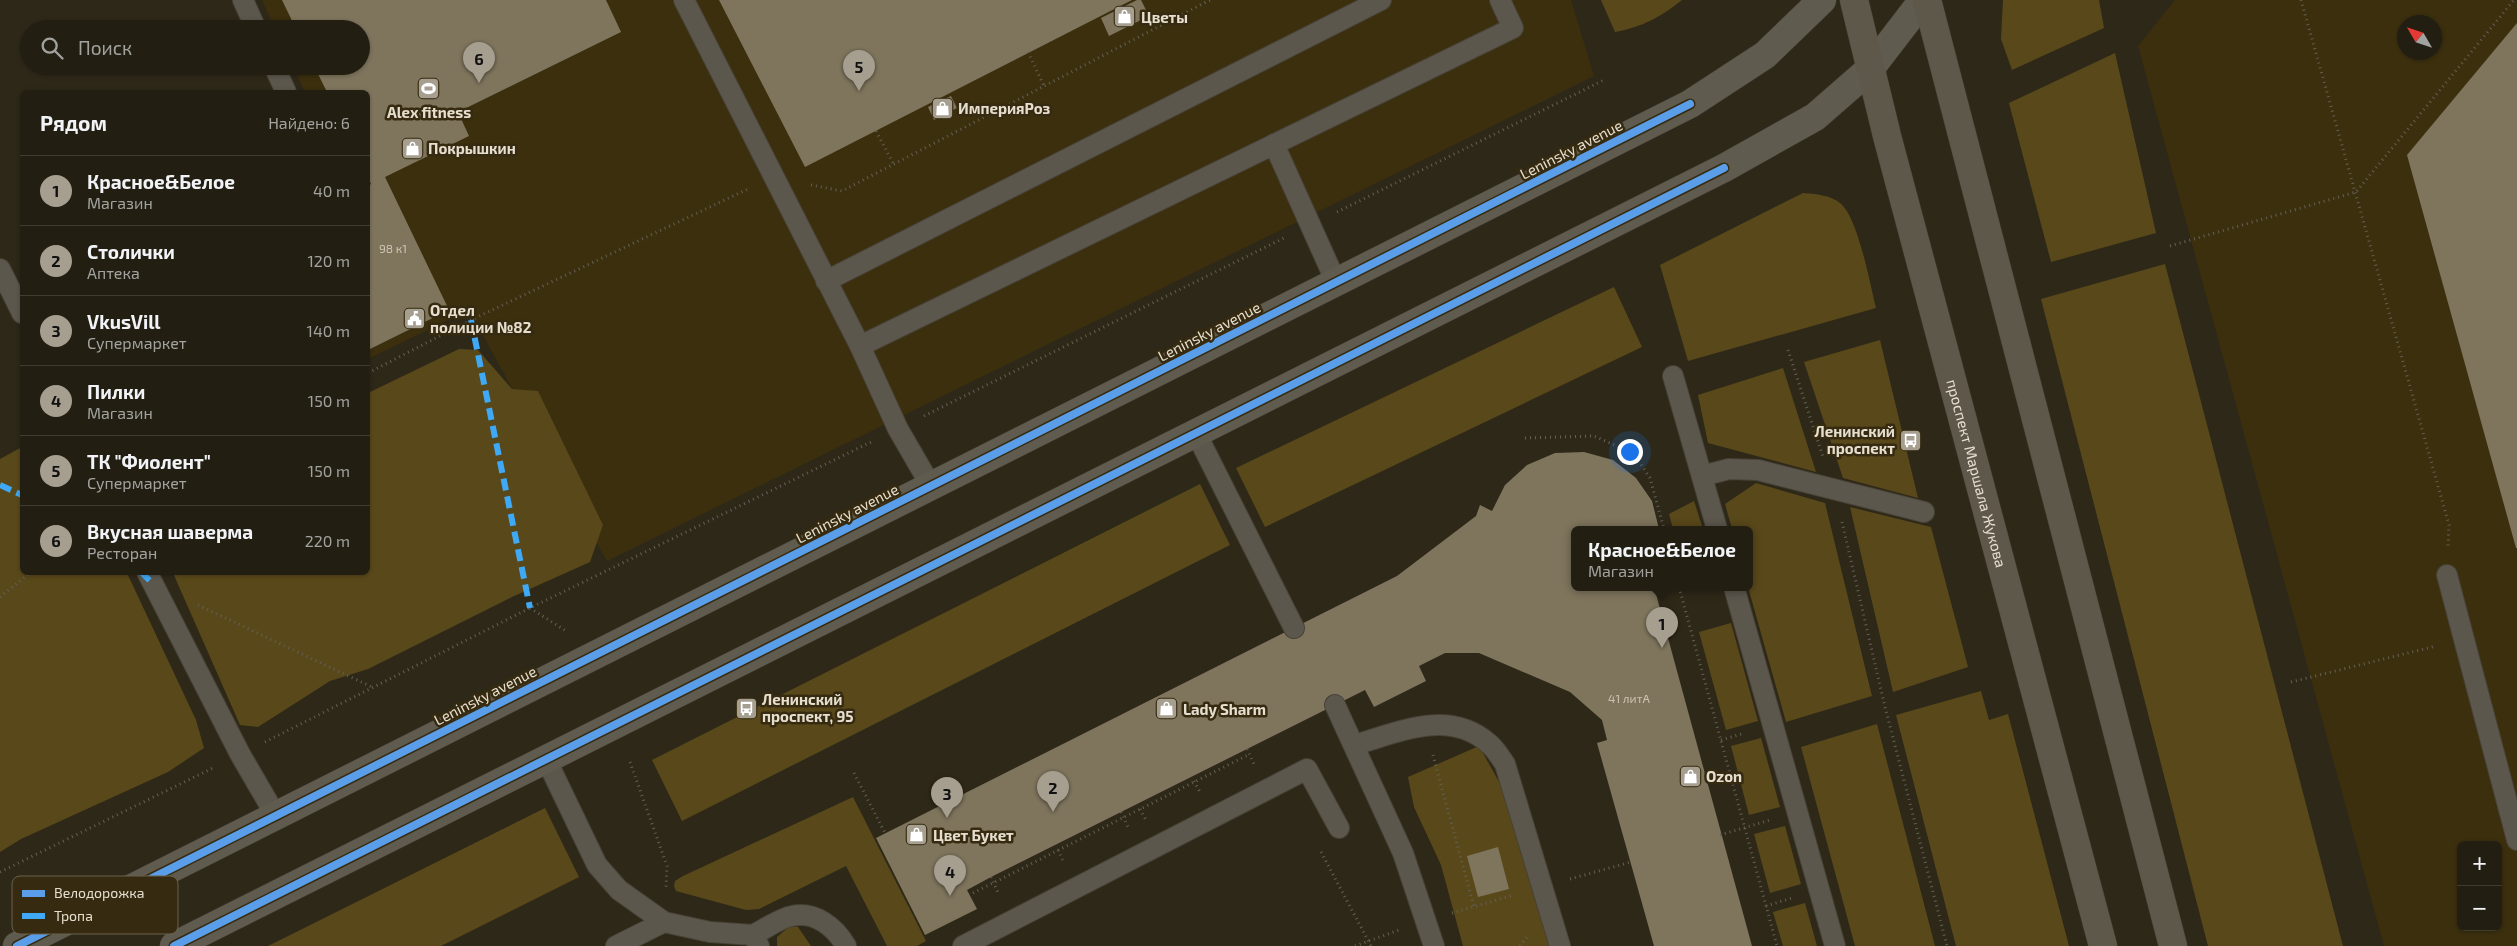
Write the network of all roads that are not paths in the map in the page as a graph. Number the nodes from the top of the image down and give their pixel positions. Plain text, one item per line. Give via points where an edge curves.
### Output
1 (243, 0) edge
2 (684, 0) edge
3 (1381, 0) edge
4 (1500, 0) edge
5 (1822, 0) edge
6 (1854, 0) edge
7 (1925, 0) edge
8 (252, 20) edge
9 (1870, 69) junction
10 (278, 75) edge
11 (285, 90) edge
12 (1274, 144) junction
13 (0, 269) edge
14 (826, 281) junction
15 (1336, 282) junction
16 (20, 309) edge
17 (860, 346) junction
18 (1673, 376) dead end
19 (1196, 433) junction
20 (1702, 476) junction
21 (931, 486) junction
22 (1924, 512) dead end
23 (1716, 526) edge
24 (2447, 575) road end
25 (150, 578) edge
26 (1735, 591) edge
27 (1294, 628) dead end
28 (1335, 705) dead end
29 (1354, 745) junction
30 (546, 759) junction
31 (276, 816) junction
32 (1338, 828) dead end
33 (2517, 840) edge
34 (156, 876) edge
35 (664, 922) junction
36 (41, 934) edge
37 (756, 940) edge
38 (17, 946) edge
39 (174, 946) edge
40 (616, 946) edge
41 (846, 946) edge
42 (963, 946) edge
43 (1434, 946) edge
44 (1560, 946) edge
45 (1835, 946) edge
46 (2103, 946) edge
47 (2173, 946) edge

1 - 8 lane
2 - 14 lane
3 - 14 lane
4 - 12 lane via 1514,28
5 - 15 main road, Leninsky avenue via 1765,56 1690,104
6 - 9 main road, проспект Маршала Жукова
7 - 9 main road
7 - 47 main road
9 - 19 main road via 1816,117 1724,168
9 - 46 main road, проспект Маршала Жукова
10 - 11 lane
12 - 15 lane
12 - 17 lane
13 - 16 lane
14 - 17 lane
15 - 21 main road, Leninsky avenue
17 - 21 lane via 898,429
18 - 20 lane
19 - 27 lane
19 - 30 main road
20 - 22 lane via 1729,469 1758,470
20 - 23 lane
21 - 31 main road, Leninsky avenue
24 - 33 lane
25 - 31 lane via 240,754
26 - 45 lane
28 - 29 lane
29 - 43 lane via 1403,853
29 - 44 lane via 1425,724 1452,724 1489,743 1505,764
30 - 35 lane via 597,866 619,890
30 - 39 main road
31 - 34 main road, Leninsky avenue
32 - 42 lane via 1306,769
35 - 37 lane
35 - 40 lane
36 - 38 main road, Leninsky avenue
37 - 41 lane via 792,916 819,917 842,938

